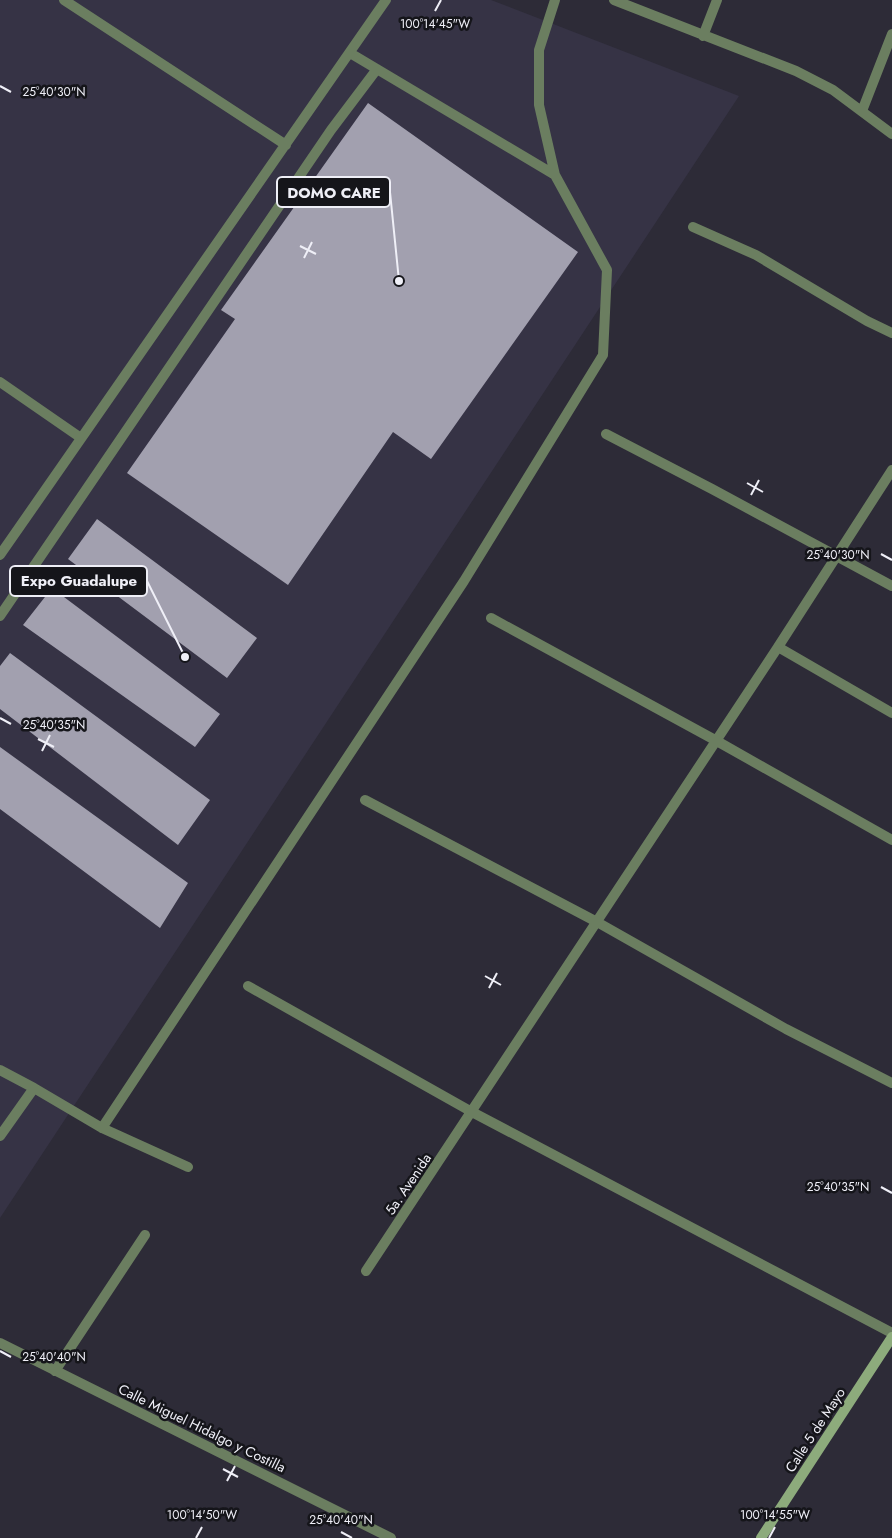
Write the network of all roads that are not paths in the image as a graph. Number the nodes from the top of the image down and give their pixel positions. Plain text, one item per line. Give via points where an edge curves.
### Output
1 (64, 0) edge
2 (386, 0) edge
3 (554, 0) edge
4 (614, 0) edge
5 (717, 0) edge
6 (892, 34) edge
7 (702, 36) junction
8 (350, 53) junction
9 (377, 69) junction
10 (862, 111) junction
11 (892, 134) edge
12 (286, 145) junction
13 (554, 175) junction
14 (693, 227) dead end
15 (892, 333) edge
16 (0, 382) edge
17 (606, 434) dead end
18 (81, 438) junction
19 (892, 470) edge
20 (0, 555) edge
21 (836, 555) junction
22 (892, 586) edge
23 (0, 616) edge
24 (491, 618) dead end
25 (778, 647) junction
26 (892, 713) edge
27 (715, 740) junction
28 (365, 800) dead end
29 (892, 840) edge
30 (596, 922) junction
31 (248, 986) dead end
32 (0, 1070) edge
33 (892, 1083) edge
34 (34, 1088) junction
35 (472, 1112) junction
36 (102, 1128) junction
37 (0, 1136) edge
38 (188, 1167) dead end
39 (146, 1235) dead end
40 (366, 1271) dead end
41 (892, 1333) edge
42 (892, 1338) edge
43 (0, 1343) edge
44 (55, 1370) junction
45 (391, 1538) edge
46 (761, 1538) edge

1 - 12 street
2 - 8 street
3 - 13 street via 539,50 539,105
4 - 7 street
5 - 7 street
6 - 10 street
7 - 10 street via 796,71 833,90
8 - 9 street
8 - 12 street
9 - 13 street
9 - 23 street via 331,130
10 - 11 street
12 - 18 street
13 - 36 street via 607,270 603,355 464,581
14 - 15 street via 756,255 867,322
16 - 18 street
17 - 21 street
18 - 20 street
19 - 21 street, 5a. Avenida
21 - 22 street
21 - 25 street, 5a. Avenida
24 - 27 street
25 - 26 street
25 - 27 street, 5a. Avenida
27 - 29 street
27 - 30 street, 5a. Avenida
28 - 30 street
30 - 33 street via 786,1029
30 - 35 street, 5a. Avenida
31 - 35 street
32 - 34 street
34 - 36 street
34 - 37 street
35 - 40 street, 5a. Avenida
35 - 41 street
36 - 38 street
39 - 44 street
42 - 46 street, Calle 5 de Mayo
43 - 44 street, Calle Miguel Hidalgo y Costilla
44 - 45 street, Calle Miguel Hidalgo y Costilla

